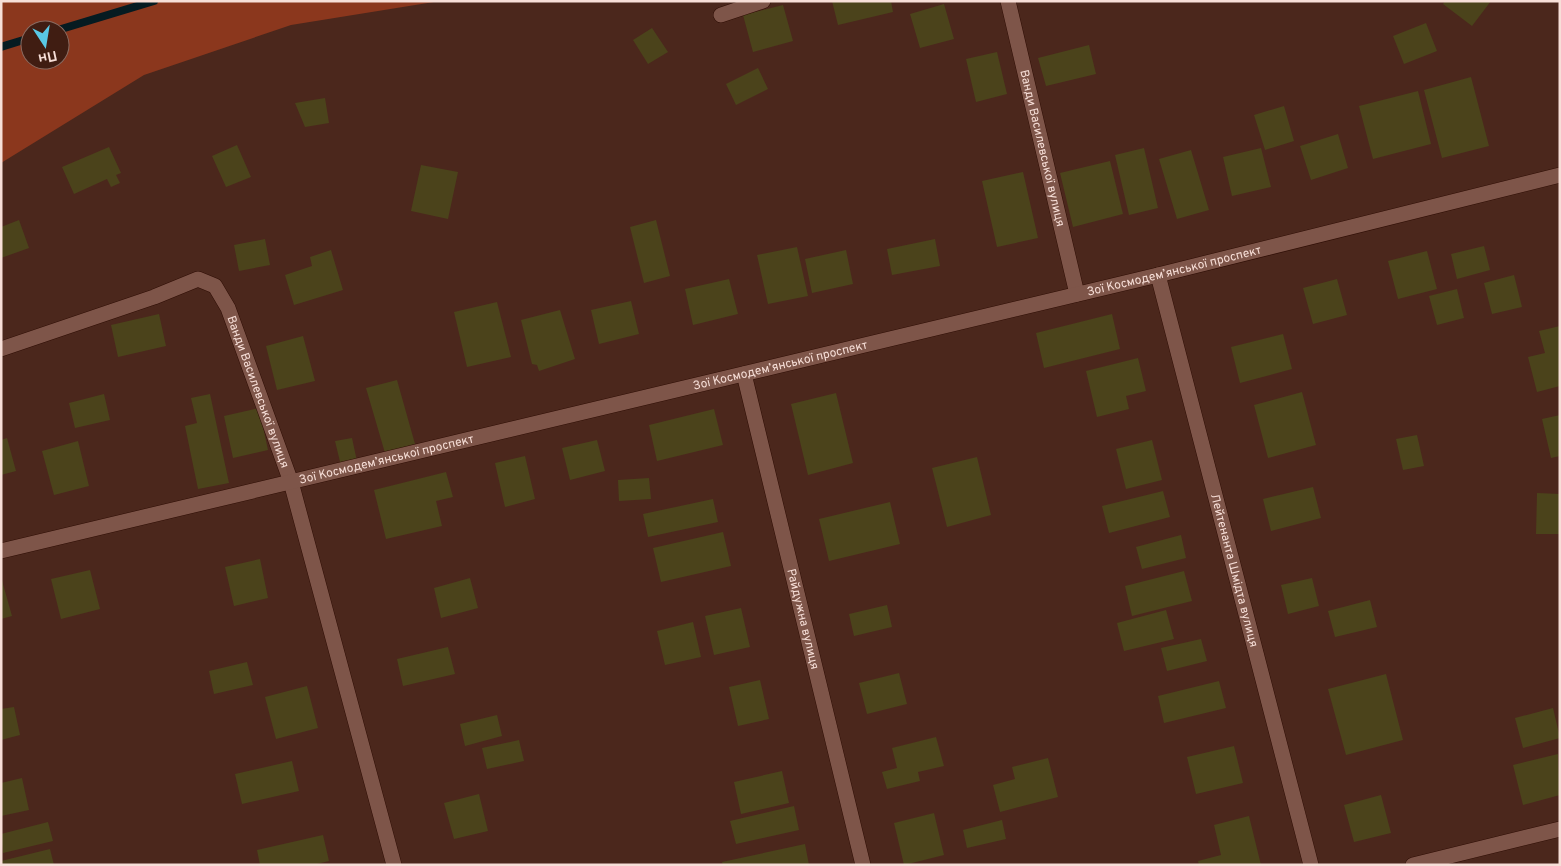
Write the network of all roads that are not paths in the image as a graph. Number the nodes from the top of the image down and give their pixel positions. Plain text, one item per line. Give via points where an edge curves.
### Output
1 (763, 1) edge
2 (1008, 1) edge
3 (720, 15) dead end
4 (1560, 175) edge
5 (1158, 275) junction
6 (1077, 294) junction
7 (1, 349) edge
8 (744, 374) junction
9 (291, 482) junction
10 (1, 551) edge
11 (1560, 829) edge
12 (394, 865) edge
13 (863, 865) edge
14 (1311, 865) edge
15 (1414, 865) edge

1 - 3 street
2 - 6 street, Ванди Василевської вулиця
4 - 5 street, Зої Космодем’янської проспект
5 - 6 street, Зої Космодем’янської проспект
5 - 14 street, Лейтенанта Шмідта вулиця
6 - 8 street, Зої Космодем’янської проспект
7 - 9 street, Ванди Василевської вулиця via 198,279 215,286 228,308
8 - 9 street, Зої Космодем’янської проспект
8 - 13 street, Райдужна вулиця
9 - 10 street, Зої Космодем’янської проспект
9 - 12 street, Ванди Василевської вулиця
11 - 15 street

